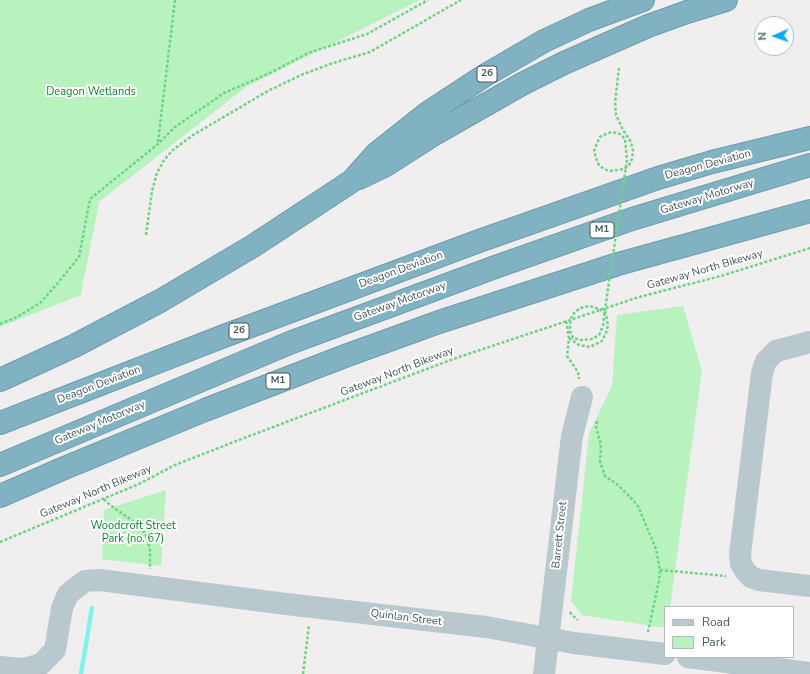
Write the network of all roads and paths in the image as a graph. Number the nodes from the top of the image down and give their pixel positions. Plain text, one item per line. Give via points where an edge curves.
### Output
1 (175, 0) edge
2 (428, 0) edge
3 (461, 0) edge
4 (643, 0) edge
5 (726, 0) edge
6 (619, 68) dead end
7 (810, 126) edge
8 (810, 138) edge
9 (158, 144) junction
10 (712, 162) junction
11 (810, 165) edge
12 (352, 181) junction
13 (810, 210) edge
14 (146, 235) dead end
15 (810, 248) edge
16 (566, 322) junction
17 (0, 324) edge
18 (569, 338) junction
19 (810, 342) edge
20 (0, 380) edge
21 (582, 397) joint
22 (597, 419) dead end
23 (0, 423) edge
24 (0, 465) edge
25 (0, 496) edge
26 (104, 498) junction
27 (0, 542) edge
28 (660, 570) junction
29 (746, 572) junction
30 (147, 586) junction
31 (810, 586) edge
32 (309, 625) dead end
33 (648, 632) dead end
34 (548, 638) junction
35 (664, 654) edge
36 (696, 658) edge
37 (0, 667) edge
38 (810, 673) edge
39 (303, 674) edge
40 (544, 674) edge

1 - 9 path
2 - 9 path via 368,34 308,53 224,92 175,127
3 - 14 path via 370,52 301,75 268,91 193,135 173,150 159,170 152,191
4 - 12 highway, 26 via 589,20 544,41 484,76 429,112 376,154
5 - 12 highway via 648,26 564,63 436,133 386,165
6 - 18 path, bridge via 616,115 631,142 632,159 629,165 624,169 610,171 599,165 594,151 600,137 606,134 620,134 625,139 627,160 609,282 605,310 604,318 603,326 592,339 573,338 570,331 572,315 580,308 589,306 600,309 606,314 608,326 602,341 590,347 579,345
7 - 10 highway
8 - 10 highway, Deagon Deviation / 26
9 - 17 path via 90,199 79,257 57,284 40,303
10 - 23 highway, Deagon Deviation / 26 via 658,178 479,241
11 - 24 highway, Gateway Motorway / M1 via 632,219 292,342
12 - 20 highway, 26 via 253,246 160,301 74,346
13 - 25 highway, M1 via 618,264 439,322 205,410
15 - 16 path, Gateway North Bikeway via 721,276 639,297
16 - 18 path
16 - 26 path, Gateway North Bikeway via 456,358 244,438 175,465 139,484
18 - 21 path via 567,356 578,372
19 - 29 street via 776,351 766,361 762,373 740,554 741,564
21 - 34 street, Barrett Street via 572,436
22 - 28 path via 596,426 601,445 600,462 605,476 618,485 638,506 656,550
26 - 27 path, Gateway North Bikeway
26 - 30 path via 140,526 147,536 150,568
28 - 29 path via 737,577
28 - 33 path
29 - 31 street via 759,580
30 - 34 street, Quinlan Street via 486,627
30 - 37 street, Quinlan Street via 100,580 84,582 68,594 62,608 55,650 41,664 23,669
32 - 39 path
34 - 35 street, Quinlan Street
34 - 40 street, Barrett Street
36 - 38 street

